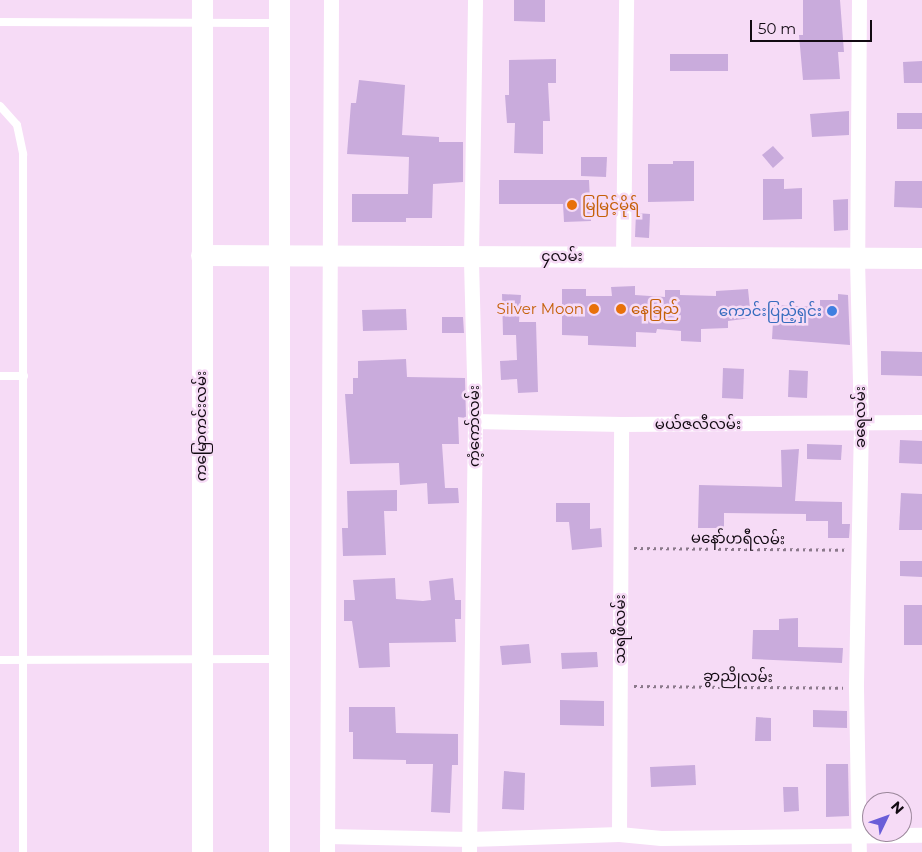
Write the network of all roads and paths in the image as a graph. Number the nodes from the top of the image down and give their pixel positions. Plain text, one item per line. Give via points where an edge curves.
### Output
1 (202, 0) edge
2 (279, 0) edge
3 (331, 0) edge
4 (475, 0) edge
5 (626, 0) edge
6 (859, 0) edge
7 (0, 22) edge
8 (202, 23) junction
9 (279, 23) junction
10 (0, 106) edge
11 (202, 255) junction
12 (278, 255) junction
13 (332, 256) junction
14 (623, 256) junction
15 (471, 257) junction
16 (922, 258) edge
17 (857, 259) junction
18 (0, 376) edge
19 (24, 376) junction
20 (475, 421) junction
21 (922, 422) edge
22 (861, 423) junction
23 (620, 424) junction
24 (620, 548) junction
25 (856, 550) junction
26 (200, 659) junction
27 (277, 659) junction
28 (0, 660) edge
29 (23, 660) junction
30 (620, 685) junction
31 (856, 688) junction
32 (619, 834) junction
33 (859, 834) junction
34 (922, 835) edge
35 (327, 836) junction
36 (469, 846) edge
37 (23, 852) edge
38 (202, 852) edge
39 (279, 852) edge
40 (327, 852) edge
41 (859, 852) edge

1 - 8 main road, ကမြောကင်းလမ်း
2 - 9 main road
3 - 13 street
4 - 15 street, ကံ့ကော်လမ်း
5 - 14 street
6 - 17 street, ခရေလမ်း
7 - 8 lane
8 - 9 lane
8 - 11 main road, ကမြောကင်းလမ်း
9 - 12 main road
10 - 19 lane via 17,124 23,154
11 - 12 main road, ၄လမ်း
11 - 26 main road, ကမြောကင်းလမ်း
12 - 13 main road, ၄လမ်း
12 - 27 main road
13 - 15 main road, ၄လမ်း
13 - 35 street
14 - 15 main road, ၄လမ်း
14 - 17 main road, ၄လမ်း
15 - 20 street, ကံ့ကော်လမ်း
16 - 17 main road, ၄လမ်း
17 - 22 street, ခရေလမ်း
18 - 19 lane
19 - 29 lane
20 - 23 street, မယ်ဇလီလမ်း
20 - 36 street, ကံ့ကော်လမ်း
21 - 22 street, မယ်ဇလီလမ်း
22 - 23 street, မယ်ဇလီလမ်း
22 - 25 street, ခရေလမ်း
23 - 24 street, သရဖီလမ်း
24 - 25 path, မနော်ဟရီလမ်း
24 - 30 street, သရဖီလမ်း
25 - 31 street, ခရေလမ်း
26 - 27 lane
26 - 29 lane
26 - 38 main road, ကမြောကင်းလမ်း
27 - 39 main road
28 - 29 lane
29 - 37 lane
30 - 31 path, ခွာညိုလမ်း
30 - 32 street, သရဖီလမ်း
31 - 33 street, ခရေလမ်း
32 - 33 street via 661,838
32 - 36 street
33 - 34 street
33 - 41 street, ခရေလမ်း
35 - 36 street
35 - 40 street

